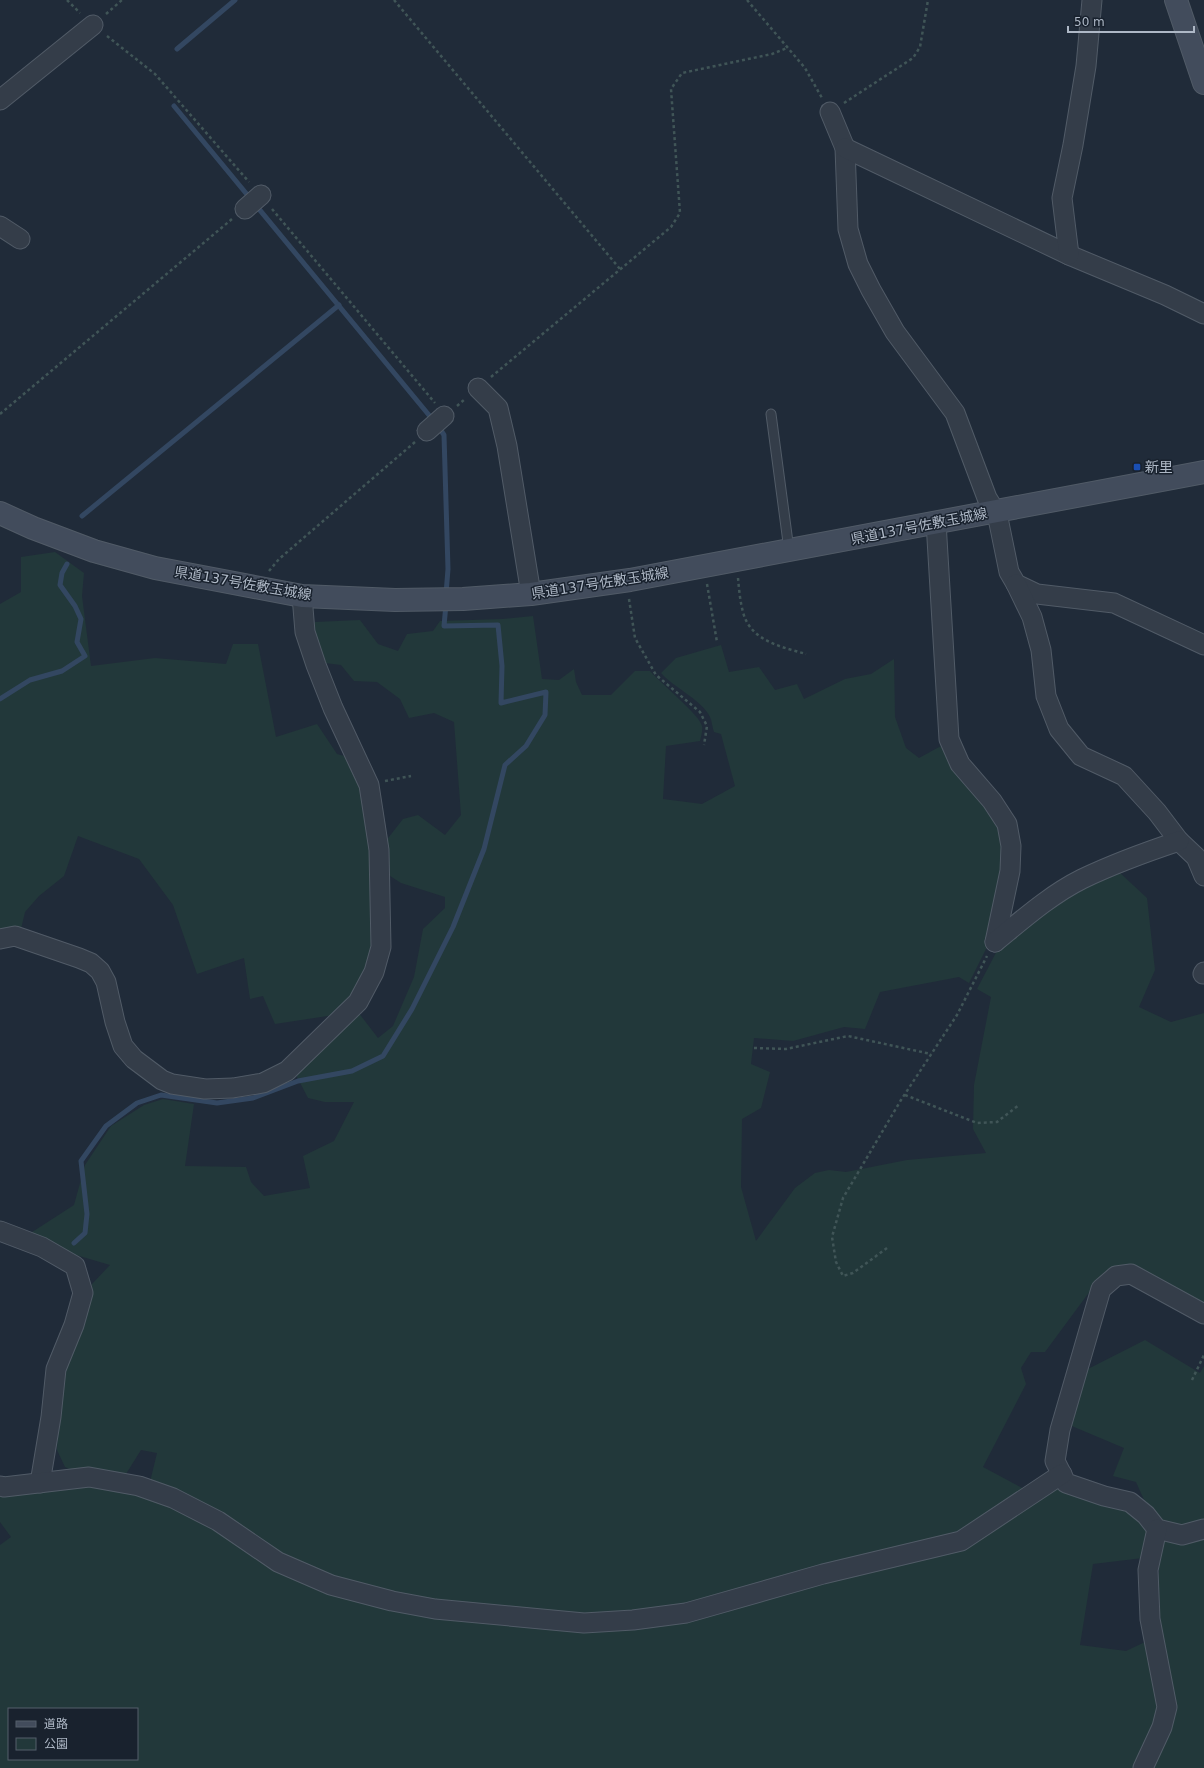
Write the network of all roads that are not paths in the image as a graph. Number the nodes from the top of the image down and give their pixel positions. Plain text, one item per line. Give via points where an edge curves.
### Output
1 (1092, 0) edge
2 (1176, 0) edge
3 (93, 25) dead end
4 (1204, 82) edge
5 (0, 100) edge
6 (830, 112) road end
7 (844, 148) junction
8 (260, 196) dead end
9 (245, 209) road end
10 (0, 226) edge
11 (20, 239) dead end
12 (1069, 255) junction
13 (1204, 314) edge
14 (478, 388) road end
15 (771, 414) dead end
16 (444, 416) road end
17 (427, 431) road end
18 (1204, 472) edge
19 (995, 512) junction
20 (0, 513) edge
21 (936, 522) junction
22 (789, 550) junction
23 (1016, 584) junction
24 (531, 594) junction
25 (302, 596) junction
26 (1204, 645) edge
27 (1179, 841) junction
28 (1200, 856) edge
29 (1204, 876) edge
30 (0, 939) edge
31 (0, 1231) edge
32 (1204, 1314) edge
33 (1062, 1474) junction
34 (40, 1482) junction
35 (0, 1486) edge
36 (1156, 1529) junction
37 (1204, 1529) edge
38 (1143, 1768) edge

1 - 12 street via 1086,66 1062,198
2 - 4 main road
3 - 5 street
6 - 7 street
7 - 12 street
7 - 19 street via 848,229 858,264 895,332 956,413 987,498
8 - 9 street
10 - 11 street
12 - 13 street
14 - 24 street via 498,408 507,446
15 - 22 lane
16 - 17 street
18 - 19 main road, 県道137号佐敷玉城線
19 - 21 main road, 県道137号佐敷玉城線
19 - 23 street via 1009,572
20 - 25 main road, 県道137号佐敷玉城線 via 102,553 155,568
21 - 22 main road, 県道137号佐敷玉城線
21 - 27 street via 950,739 960,764 992,800 1007,824 1011,846 1010,871 995,942 1044,903 1081,880 1124,860
22 - 24 main road, 県道137号佐敷玉城線 via 626,580
23 - 26 street via 1037,594 1114,603
23 - 27 street via 1032,617 1041,650 1046,696 1059,729 1081,756 1124,776
24 - 25 main road, 県道137号佐敷玉城線 via 395,600
25 - 30 street via 305,632 316,665 369,785 378,850 381,947 374,972 358,1002 286,1071 263,1083 204,1089 172,1084 162,1080 134,1059 123,1046 114,1022 106,982 100,971 91,963 14,936
27 - 28 street
28 - 29 street
31 - 34 street via 42,1247 75,1266 83,1293 74,1325 56,1369
32 - 33 street via 1131,1274 1116,1276 1101,1290 1060,1430 1055,1461
33 - 34 street via 961,1541 823,1574 686,1613 584,1623 435,1609 392,1601 331,1585 278,1562 218,1521 173,1498 139,1486 88,1477
33 - 36 street via 1066,1483 1130,1502 1146,1515
34 - 35 street
36 - 37 street via 1182,1535
36 - 38 street via 1148,1570 1150,1619 1167,1707 1162,1727

